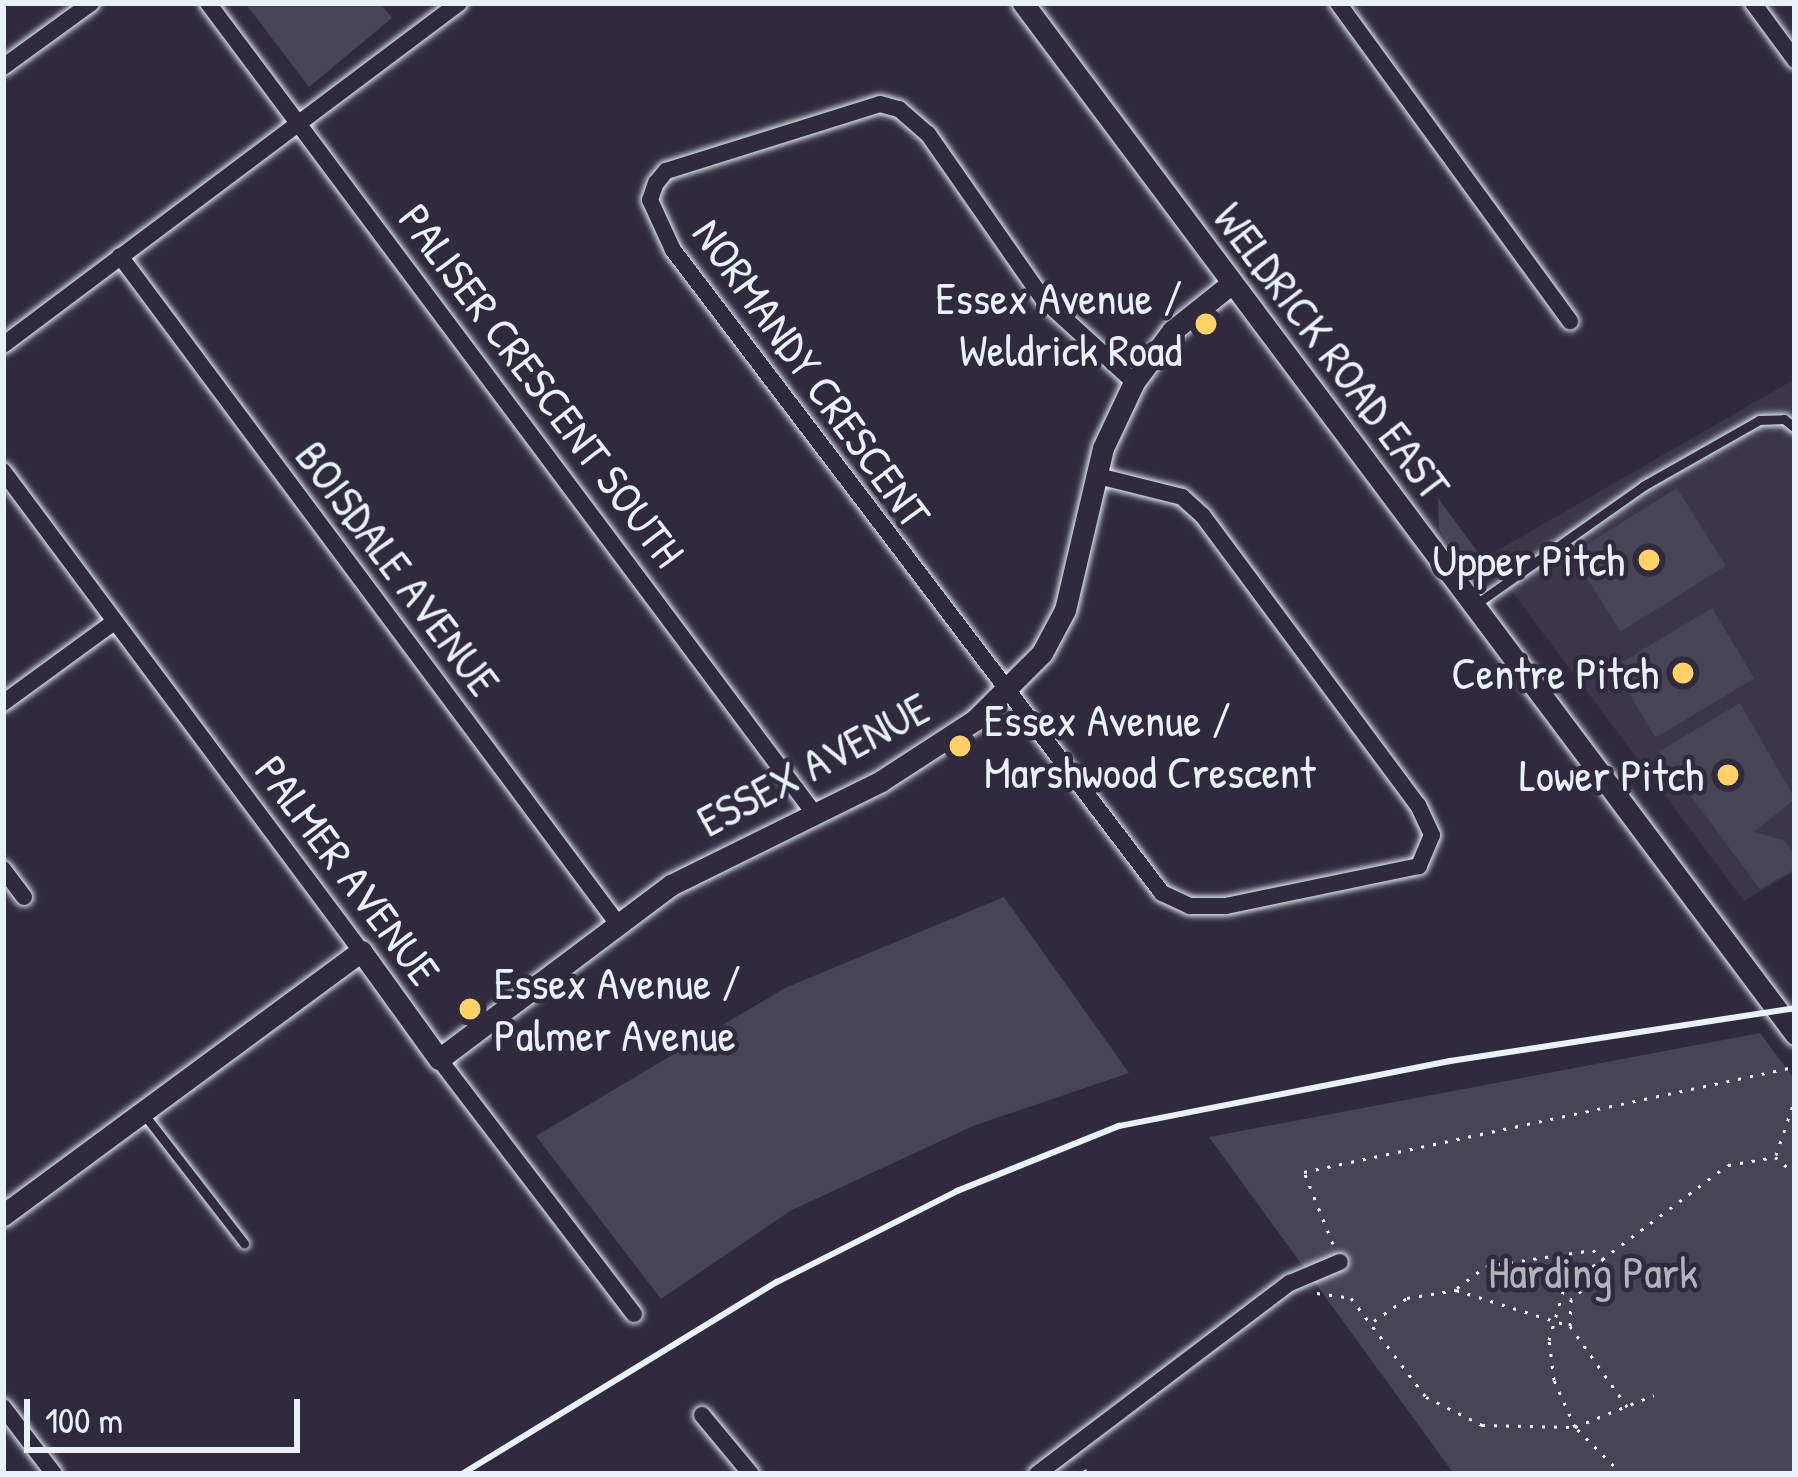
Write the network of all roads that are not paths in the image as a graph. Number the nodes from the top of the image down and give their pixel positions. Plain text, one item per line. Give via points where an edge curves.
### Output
1 (91, 3) edge
2 (208, 3) edge
3 (459, 3) edge
4 (1023, 3) edge
5 (1338, 3) edge
6 (1753, 3) edge
7 (1795, 60) edge
8 (3, 67) edge
9 (300, 124) junction
10 (120, 256) junction
11 (1232, 283) junction
12 (1570, 321) dead end
13 (3, 345) edge
14 (1133, 382) junction
15 (1795, 428) edge
16 (3, 471) edge
17 (1098, 476) junction
18 (1476, 604) junction
19 (114, 622) junction
20 (1007, 694) junction
21 (3, 703) edge
22 (814, 813) junction
23 (3, 869) edge
24 (24, 897) dead end
25 (618, 924) junction
26 (361, 951) junction
27 (1795, 1034) edge
28 (439, 1058) junction
29 (140, 1109) junction
30 (3, 1215) edge
31 (244, 1244) dead end
32 (1340, 1262) road end
33 (634, 1314) dead end
34 (3, 1407) edge
35 (702, 1415) dead end
36 (54, 1474) edge
37 (751, 1474) edge
38 (1037, 1474) edge

1 - 8 street
2 - 9 street, PALISER CRESCENT SOUTH
3 - 9 street
4 - 11 street, WELDRICK ROAD EAST
5 - 12 street
6 - 7 street
9 - 10 street
9 - 22 street, PALISER CRESCENT SOUTH
10 - 13 street
10 - 25 street, BOISDALE AVENUE
11 - 14 street, ESSEX AVENUE via 1172,331
11 - 18 street, WELDRICK ROAD EAST
14 - 17 street, ESSEX AVENUE
14 - 20 street, NORMANDY CRESCENT via 1043,299 928,134 899,109 880,104 666,171 656,183 650,200 674,250
15 - 18 lane via 1784,419 1759,420 1643,486
16 - 19 street, PALMER AVENUE
17 - 20 street, ESSEX AVENUE via 1066,610
17 - 20 street via 1182,497 1203,516 1418,805 1432,835 1429,854 1399,876 1190,906 1140,871
18 - 27 street, WELDRICK ROAD EAST
19 - 21 street
19 - 26 street, PALMER AVENUE
20 - 22 street, ESSEX AVENUE via 908,766
22 - 25 street, ESSEX AVENUE via 715,859
23 - 24 street
25 - 28 street, ESSEX AVENUE
26 - 28 street, PALMER AVENUE
26 - 29 street
28 - 33 street, PALMER AVENUE
29 - 30 street
29 - 31 lane
32 - 38 street via 1290,1283
34 - 36 street
35 - 37 street

